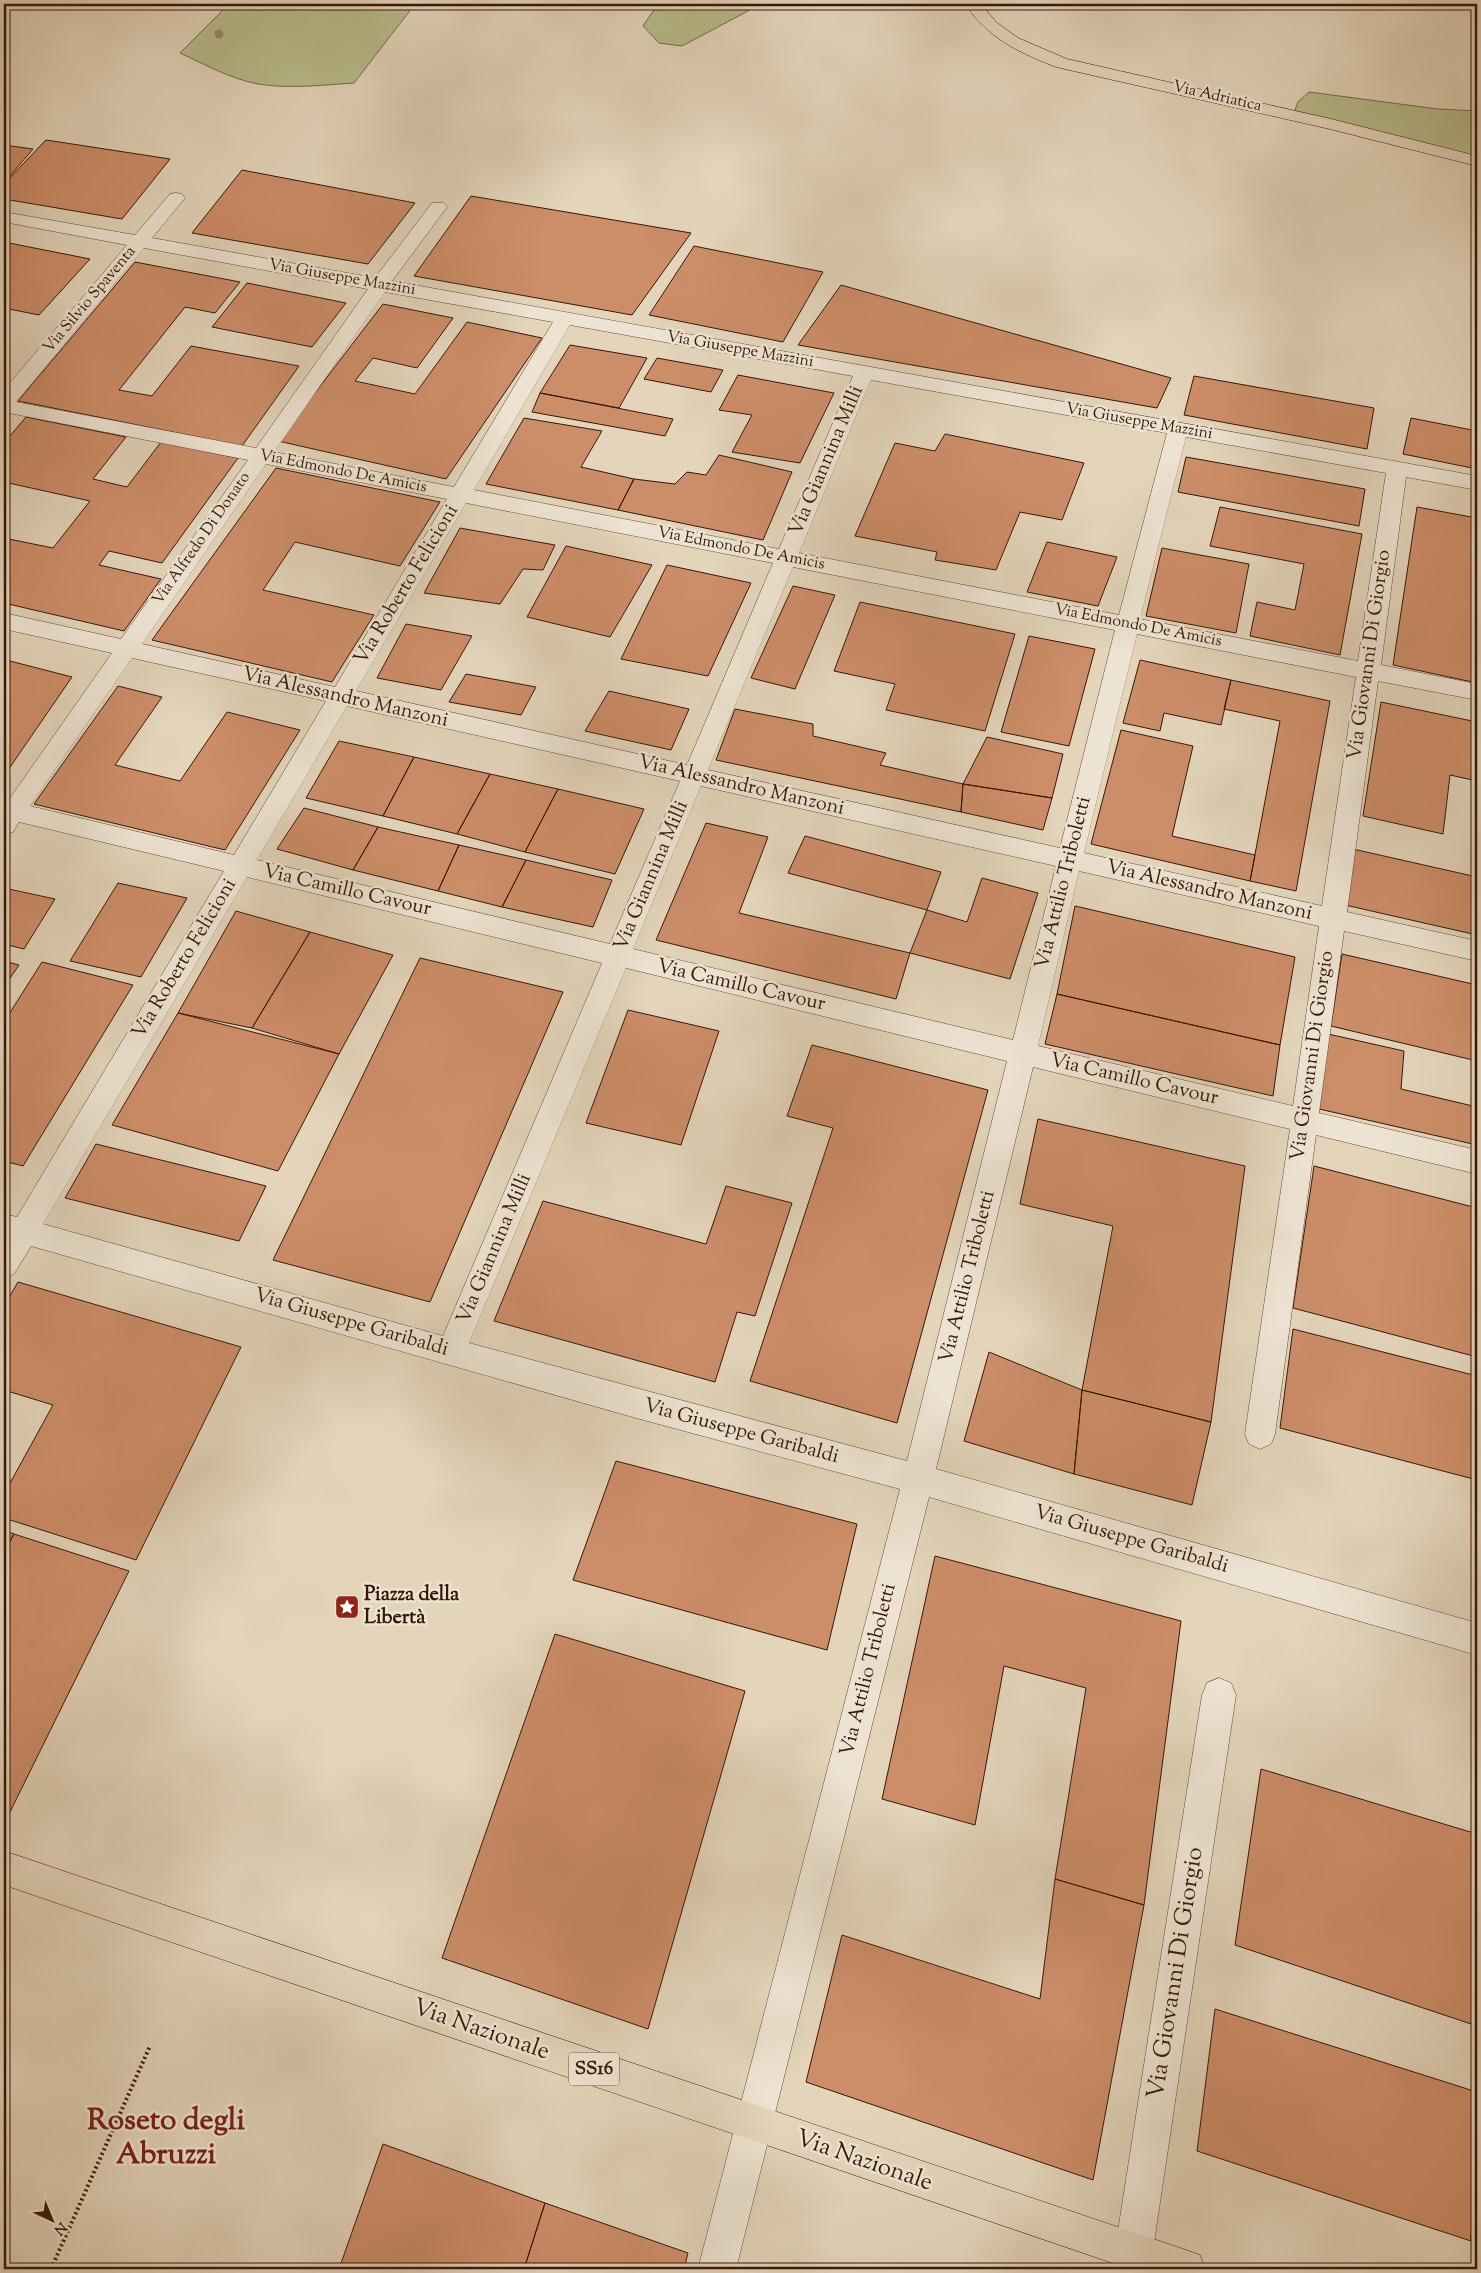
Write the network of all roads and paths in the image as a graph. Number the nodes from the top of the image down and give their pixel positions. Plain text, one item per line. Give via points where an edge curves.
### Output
1 (972, 4) edge
2 (1477, 161) edge
3 (176, 198) dead end
4 (438, 207) dead end
5 (4, 216) edge
6 (139, 241) junction
7 (380, 285) junction
8 (565, 318) junction
9 (864, 372) junction
10 (4, 405) edge
11 (1178, 429) junction
12 (260, 456) junction
13 (1397, 469) junction
14 (1477, 483) edge
15 (461, 495) junction
16 (786, 558) junction
17 (4, 621) edge
18 (1128, 624) junction
19 (126, 649) junction
20 (1368, 670) junction
21 (1477, 692) edge
22 (341, 697) junction
23 (694, 776) junction
24 (7, 815) edge
25 (1069, 860) junction
26 (240, 866) junction
27 (1333, 918) junction
28 (1477, 951) edge
29 (618, 956) junction
30 (1023, 1053) junction
31 (1304, 1121) junction
32 (1477, 1162) edge
33 (14, 1229) edge
34 (4, 1265) edge
35 (451, 1351) junction
36 (1260, 1434) dead end
37 (918, 1479) junction
38 (1477, 1639) edge
39 (1219, 1695) dead end
40 (4, 1868) edge
41 (150, 2046) dead end
42 (753, 2123) junction
43 (1132, 2260) edge
44 (51, 2269) edge
45 (717, 2269) edge
46 (1186, 2269) edge

1 - 2 main road, Via Adriatica via 1008,38 1062,63
3 - 6 street, Via Silvio Spaventa
4 - 7 street, Via Alfredo Di Donato
5 - 6 street, Via Giuseppe Mazzini
6 - 7 street, Via Giuseppe Mazzini
6 - 10 street, Via Silvio Spaventa
7 - 8 street, Via Giuseppe Mazzini
7 - 12 street, Via Alfredo Di Donato
8 - 9 street, Via Giuseppe Mazzini
8 - 15 street, Via Roberto Felicioni
9 - 11 street, Via Giuseppe Mazzini
9 - 16 street, Via Giannina Milli
10 - 12 street, Via Edmondo De Amicis
11 - 13 street, Via Giuseppe Mazzini
11 - 18 street, Via Attilio Triboletti
12 - 15 street, Via Edmondo De Amicis
12 - 19 street, Via Alfredo Di Donato
13 - 14 street, Via Giuseppe Mazzini
13 - 20 street, Via Giovanni Di Giorgio
15 - 16 street, Via Edmondo De Amicis
15 - 22 street, Via Roberto Felicioni
16 - 18 street, Via Edmondo De Amicis
16 - 23 street, Via Giannina Milli
17 - 19 street, Via Alessandro Manzoni
18 - 20 street, Via Edmondo De Amicis
18 - 25 street, Via Attilio Triboletti
19 - 22 street, Via Alessandro Manzoni
19 - 24 street, Via Alfredo Di Donato
20 - 21 street, Via Edmondo De Amicis
20 - 27 street, Via Giovanni Di Giorgio
22 - 23 street, Via Alessandro Manzoni
22 - 26 street, Via Roberto Felicioni
23 - 25 street, Via Alessandro Manzoni
23 - 29 street, Via Giannina Milli
24 - 26 street, Via Camillo Cavour
25 - 27 street, Via Alessandro Manzoni
25 - 30 street, Via Attilio Triboletti
26 - 29 street, Via Camillo Cavour
26 - 33 street, Via Roberto Felicioni
27 - 28 street, Via Alessandro Manzoni
27 - 31 street, Via Giovanni Di Giorgio
29 - 30 street, Via Camillo Cavour
29 - 35 street, Via Giannina Milli
30 - 31 street, Via Camillo Cavour
30 - 37 street, Via Attilio Triboletti
31 - 32 street, Via Camillo Cavour
31 - 36 street, Via Giovanni Di Giorgio
33 - 34 street, Via Roberto Felicioni
33 - 35 street, Via Giuseppe Garibaldi
35 - 37 street, Via Giuseppe Garibaldi
37 - 38 street, Via Giuseppe Garibaldi
37 - 42 street, Via Attilio Triboletti
39 - 43 street, Via Giovanni Di Giorgio
40 - 42 main road, Via Nazionale / SS16
41 - 44 path
42 - 43 main road, Via Nazionale / SS16
42 - 45 street, Via Attilio Triboletti
43 - 46 main road, Via Nazionale / SS16

